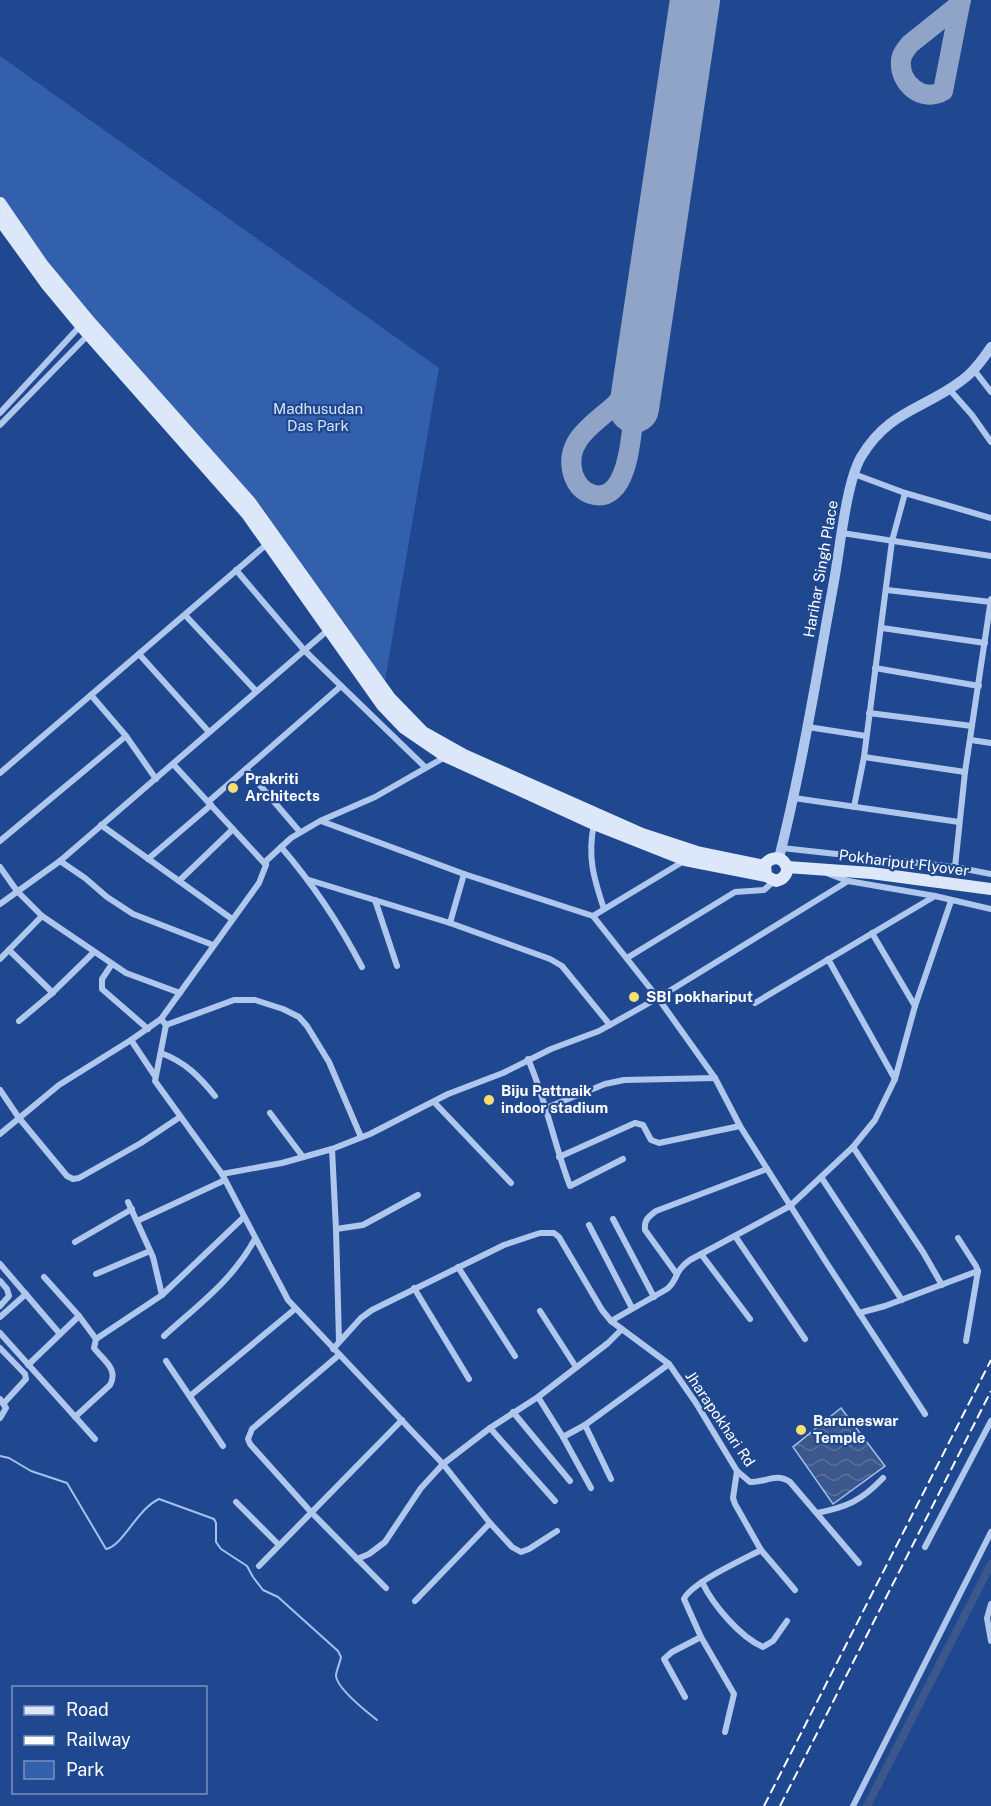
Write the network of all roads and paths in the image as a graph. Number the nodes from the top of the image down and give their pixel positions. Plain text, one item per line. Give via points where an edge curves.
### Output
1 (0, 203) edge
2 (0, 220) edge
3 (88, 327) junction
4 (991, 346) edge
5 (974, 370) junction
6 (949, 389) junction
7 (991, 392) edge
8 (0, 412) edge
9 (0, 425) edge
10 (991, 442) edge
11 (854, 474) junction
12 (905, 493) junction
13 (991, 518) edge
14 (842, 533) junction
15 (892, 541) junction
16 (267, 544) junction
17 (991, 556) edge
18 (236, 570) junction
19 (887, 590) junction
20 (991, 600) edge
21 (185, 615) junction
22 (990, 617) edge
23 (882, 628) junction
24 (329, 629) junction
25 (985, 643) junction
26 (305, 651) junction
27 (139, 654) junction
28 (983, 656) junction
29 (991, 657) edge
30 (875, 668) junction
31 (341, 686) junction
32 (979, 686) junction
33 (256, 691) junction
34 (92, 695) junction
35 (869, 712) junction
36 (972, 726) junction
37 (808, 727) junction
38 (209, 732) junction
39 (126, 736) junction
40 (866, 736) junction
41 (971, 740) junction
42 (991, 743) edge
43 (445, 756) junction
44 (864, 757) junction
45 (173, 764) junction
46 (425, 767) junction
47 (246, 769) junction
48 (965, 772) junction
49 (0, 773) edge
50 (156, 779) junction
51 (794, 798) junction
52 (210, 804) junction
53 (854, 807) junction
54 (320, 821) junction
55 (958, 822) junction
56 (594, 824) junction
57 (101, 825) junction
58 (233, 829) junction
59 (300, 832) junction
60 (0, 841) edge
61 (281, 847) junction
62 (783, 858) junction
63 (148, 859) junction
64 (685, 860) junction
65 (60, 861) junction
66 (266, 866) junction
67 (0, 867) edge
68 (955, 867) junction
69 (813, 869) junction
70 (464, 874) junction
71 (768, 874) junction
72 (991, 874) edge
73 (309, 880) junction
74 (179, 881) junction
75 (848, 881) junction
76 (991, 889) edge
77 (17, 891) junction
78 (935, 896) junction
79 (375, 900) junction
80 (951, 901) junction
81 (0, 904) edge
82 (604, 909) junction
83 (991, 909) edge
84 (42, 916) junction
85 (593, 916) junction
86 (232, 919) junction
87 (450, 923) junction
88 (872, 933) junction
89 (213, 945) junction
90 (9, 950) junction
91 (94, 952) junction
92 (627, 958) junction
93 (0, 959) edge
94 (828, 959) junction
95 (112, 964) junction
96 (397, 966) dead end
97 (362, 967) dead end
98 (53, 993) junction
99 (180, 993) junction
100 (658, 998) junction
101 (755, 1003) dead end
102 (915, 1006) junction
103 (161, 1019) junction
104 (19, 1021) dead end
105 (166, 1025) junction
106 (610, 1025) junction
107 (147, 1029) junction
108 (131, 1040) junction
109 (161, 1053) junction
110 (528, 1059) junction
111 (155, 1076) junction
112 (715, 1078) junction
113 (895, 1079) junction
114 (0, 1090) edge
115 (215, 1096) dead end
116 (434, 1102) junction
117 (546, 1108) junction
118 (270, 1113) dead end
119 (180, 1117) junction
120 (20, 1118) junction
121 (741, 1126) junction
122 (0, 1134) edge
123 (362, 1137) junction
124 (853, 1147) junction
125 (332, 1149) junction
126 (303, 1157) junction
127 (559, 1157) junction
128 (623, 1159) dead end
129 (767, 1169) junction
130 (223, 1177) junction
131 (821, 1177) junction
132 (511, 1183) dead end
133 (418, 1195) dead end
134 (128, 1202) dead end
135 (790, 1206) junction
136 (132, 1209) junction
137 (244, 1217) junction
138 (613, 1219) dead end
139 (137, 1221) junction
140 (589, 1225) dead end
141 (336, 1228) junction
142 (735, 1236) junction
143 (958, 1238) dead end
144 (255, 1239) junction
145 (75, 1242) dead end
146 (150, 1251) junction
147 (701, 1254) junction
148 (0, 1264) edge
149 (458, 1267) junction
150 (978, 1271) junction
151 (676, 1273) junction
152 (96, 1274) dead end
153 (44, 1277) dead end
154 (0, 1281) edge
155 (942, 1285) junction
156 (414, 1288) junction
157 (26, 1294) junction
158 (162, 1294) junction
159 (654, 1297) junction
160 (902, 1300) junction
161 (0, 1306) edge
162 (632, 1308) junction
163 (295, 1309) junction
164 (540, 1311) dead end
165 (859, 1313) junction
166 (79, 1316) junction
167 (0, 1317) edge
168 (750, 1319) dead end
169 (611, 1322) junction
170 (622, 1329) junction
171 (0, 1333) edge
172 (60, 1334) junction
173 (164, 1336) dead end
174 (96, 1339) junction
175 (805, 1339) dead end
176 (966, 1341) dead end
177 (339, 1342) junction
178 (0, 1348) edge
179 (333, 1348) junction
180 (339, 1355) junction
181 (515, 1356) dead end
182 (166, 1361) dead end
183 (669, 1364) junction
184 (28, 1365) junction
185 (576, 1367) junction
186 (469, 1379) dead end
187 (190, 1396) junction
188 (538, 1397) junction
189 (2, 1401) edge
190 (513, 1412) junction
191 (925, 1414) dead end
192 (75, 1417) junction
193 (0, 1418) edge
194 (402, 1420) junction
195 (991, 1421) edge
196 (585, 1425) junction
197 (490, 1428) junction
198 (563, 1437) junction
199 (95, 1439) dead end
200 (223, 1446) dead end
201 (444, 1464) junction
202 (737, 1471) junction
203 (883, 1478) dead end
204 (611, 1479) dead end
205 (570, 1481) dead end
206 (591, 1488) dead end
207 (555, 1501) dead end
208 (236, 1502) dead end
209 (311, 1512) junction
210 (817, 1513) junction
211 (490, 1523) junction
212 (557, 1531) dead end
213 (991, 1532) edge
214 (279, 1545) junction
215 (925, 1547) dead end
216 (761, 1550) junction
217 (357, 1558) junction
218 (859, 1563) dead end
219 (259, 1566) dead end
220 (702, 1582) junction
221 (386, 1588) dead end
222 (795, 1590) dead end
223 (415, 1601) dead end
224 (991, 1604) edge
225 (787, 1621) dead end
226 (701, 1637) junction
227 (991, 1641) edge
228 (685, 1697) dead end
229 (725, 1732) dead end
230 (853, 1806) edge

1 - 3 main road
2 - 3 main road via 47,285
3 - 8 street
3 - 9 street
3 - 16 main road via 226,488
3 - 71 main road via 250,502 390,699 423,732 464,755 642,834
4 - 5 street, Harihar Singh Place
5 - 6 street, Harihar Singh Place
5 - 7 street
6 - 10 street
6 - 11 street, Harihar Singh Place via 892,420 875,436
11 - 12 street
11 - 14 street, Harihar Singh Place
12 - 13 street
12 - 15 street
14 - 15 street
14 - 37 street, Harihar Singh Place
15 - 17 street
15 - 19 street
16 - 18 street
16 - 24 main road
18 - 21 street
18 - 26 street
19 - 20 street
19 - 23 street
20 - 22 street
21 - 27 street
21 - 33 street
22 - 25 street
23 - 25 street
23 - 30 street
24 - 26 street
24 - 43 main road via 382,705 404,728
25 - 28 street
26 - 31 street
26 - 33 street
27 - 34 street
27 - 38 street
28 - 29 street
28 - 32 street
30 - 32 street
30 - 35 street
31 - 46 street
31 - 47 street
32 - 36 street
33 - 38 street
34 - 39 street
34 - 49 street
35 - 36 street
35 - 40 street
36 - 41 street
37 - 40 street
37 - 51 street, Harihar Singh Place
38 - 45 street
39 - 50 street
39 - 60 street
40 - 44 street
41 - 42 street
41 - 48 street
43 - 46 street
43 - 56 main road
44 - 48 street
44 - 53 street
45 - 50 street
45 - 52 street
46 - 54 street via 375,797
47 - 52 street
47 - 59 street
48 - 55 street
50 - 57 street
51 - 53 street
51 - 62 street, Harihar Singh Place
52 - 58 street
52 - 63 street
53 - 55 street
54 - 59 street
54 - 70 street
55 - 68 street
56 - 64 main road
56 - 82 street via 591,865
57 - 63 street
57 - 65 street
58 - 66 street
58 - 74 street
59 - 61 street
61 - 66 street via 266,861
61 - 73 street
62 - 68 street
62 - 69 main road, Pokhariput Flyover
62 - 71 main road via 771,859
62 - 71 main road via 788,871 784,878
63 - 74 street
64 - 71 main road
64 - 82 street
65 - 77 street
65 - 89 street via 133,914
66 - 86 street via 259,883
67 - 77 street
68 - 72 street
69 - 75 street
69 - 76 main road, Pokhariput Flyover
70 - 85 street
70 - 87 street
71 - 92 street via 764,890 735,892
73 - 79 street
73 - 97 street
74 - 86 street
75 - 78 street
75 - 100 street
77 - 81 street
77 - 84 street
78 - 80 street
78 - 88 street
79 - 87 street
79 - 96 street
80 - 83 street
80 - 102 street
82 - 85 street
84 - 90 street
84 - 91 street
85 - 92 street
86 - 89 street
87 - 106 street via 562,966
88 - 94 street
88 - 102 street
89 - 99 street
90 - 93 street
90 - 98 street
91 - 95 street
91 - 98 street
92 - 100 street
94 - 101 street
94 - 113 street
95 - 99 street
95 - 107 street via 102,979 102,989
98 - 104 street
99 - 103 street
100 - 106 street
100 - 112 street
102 - 113 street
103 - 105 street
103 - 107 street
105 - 109 street
105 - 123 street via 234,1000 255,1000 299,1017 329,1062
106 - 110 street
107 - 108 street
108 - 111 street
108 - 120 street via 59,1086
109 - 111 street
109 - 115 street via 186,1064
110 - 116 street
110 - 117 street
111 - 119 street via 156,1084
112 - 117 street via 624,1080
112 - 121 street
113 - 124 street via 875,1120
114 - 120 street
116 - 123 street
116 - 132 street
117 - 127 street
118 - 126 street
119 - 120 street via 73,1179
119 - 130 street
120 - 122 street
121 - 127 street via 659,1143 648,1137 643,1125 635,1123
121 - 129 street
123 - 125 street
124 - 131 street
124 - 155 street
125 - 126 street
125 - 141 street
126 - 130 street
127 - 128 street via 570,1186
129 - 135 street
129 - 151 street via 647,1217 645,1230
130 - 137 street
130 - 139 street
131 - 135 street
131 - 160 street
133 - 141 street via 363,1225
134 - 136 street
135 - 142 street
135 - 165 street
136 - 139 street
136 - 145 street
137 - 144 street
137 - 158 street
138 - 159 street
139 - 146 street
140 - 162 street
141 - 177 street
142 - 147 street
142 - 175 street
143 - 150 street
144 - 163 street
144 - 173 street via 231,1276
146 - 152 street
146 - 158 street
147 - 151 street
147 - 168 street
148 - 157 street
149 - 156 street, Jharapokhari Rd
149 - 169 street, Jharapokhari Rd via 504,1245 540,1233 554,1233
149 - 181 street
150 - 155 street
150 - 176 street
151 - 159 street via 673,1284
153 - 166 street
154 - 161 street via 9,1293
155 - 160 street
156 - 177 street, Jharapokhari Rd via 372,1310
156 - 186 street
157 - 167 street
157 - 172 street
158 - 174 street
159 - 162 street
160 - 165 street
162 - 169 street
163 - 179 street
163 - 187 street
164 - 185 street
165 - 191 street
166 - 172 street
166 - 174 street
169 - 170 street, Jharapokhari Rd
170 - 183 street, Jharapokhari Rd
170 - 185 street
171 - 184 street
172 - 184 street
174 - 192 street via 94,1348 114,1378
177 - 179 street, Jharapokhari Rd
178 - 189 street via 26,1379
179 - 180 street
180 - 194 street
180 - 209 street via 248,1434 250,1444
182 - 187 street
183 - 196 street
183 - 202 street, Jharapokhari Rd
184 - 192 street
185 - 188 street
187 - 200 street
188 - 190 street
188 - 198 street
189 - 193 street via 5,1412
190 - 197 street
190 - 205 street
192 - 199 street
194 - 201 street
194 - 209 street
195 - 215 street
196 - 198 street
196 - 204 street
197 - 201 street
197 - 207 street
198 - 206 street
201 - 211 street
201 - 217 street via 421,1488 385,1542
202 - 210 street, Jharapokhari Rd via 750,1482 783,1477
202 - 216 street via 735,1504
203 - 210 street via 851,1504
208 - 214 street
209 - 214 street
209 - 217 street
210 - 218 street, Jharapokhari Rd
211 - 212 street via 521,1552
211 - 223 street
213 - 230 street
214 - 219 street
216 - 220 street
216 - 222 street
217 - 221 street
220 - 225 street via 716,1606 754,1643 768,1645
220 - 226 street via 684,1599
224 - 227 street via 987,1618
226 - 228 street via 664,1659
226 - 229 street via 734,1694

